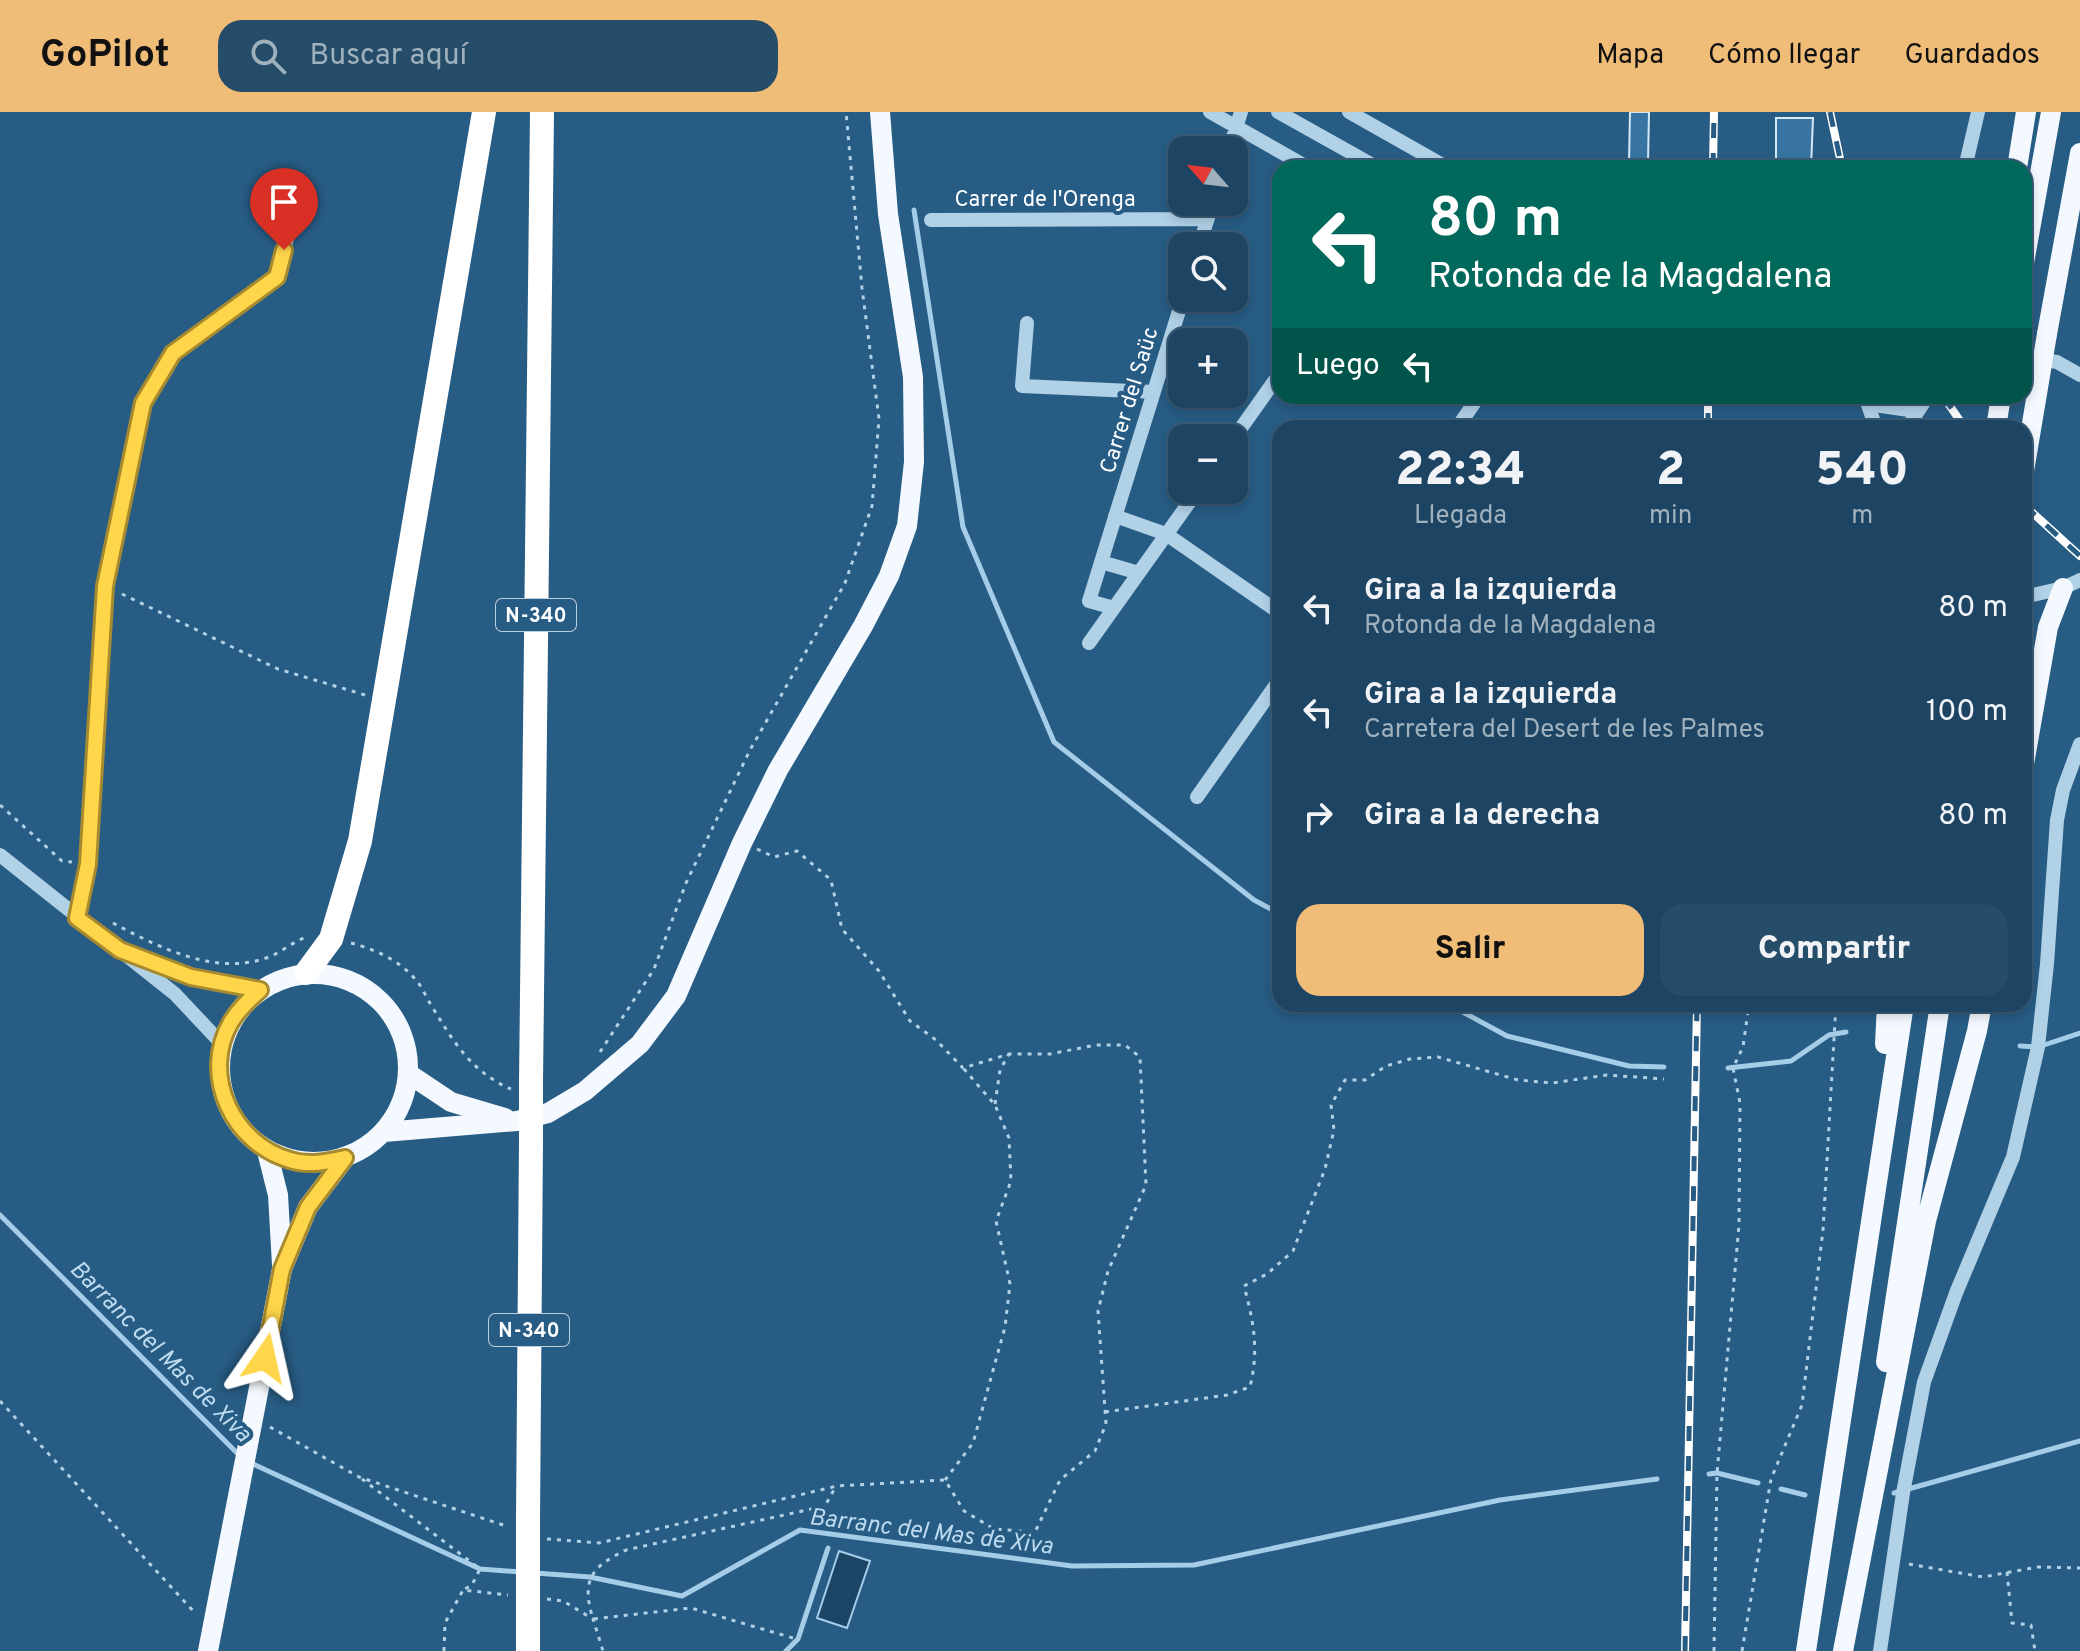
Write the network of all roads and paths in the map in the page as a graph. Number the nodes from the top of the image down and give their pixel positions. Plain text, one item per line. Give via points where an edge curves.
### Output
1 (484, 112) edge
2 (542, 112) edge
3 (846, 112) edge
4 (880, 112) edge
5 (1210, 112) edge
6 (1278, 112) edge
7 (1349, 112) edge
8 (1978, 112) edge
9 (2026, 112) edge
10 (2051, 112) edge
11 (1238, 119) edge
12 (2080, 153) edge
13 (1297, 160) edge
14 (1364, 160) edge
15 (1434, 160) edge
16 (1967, 160) edge
17 (2018, 160) edge
18 (298, 196) dead end
19 (1208, 216) edge
20 (2032, 218) edge
21 (1207, 219) junction
22 (931, 220) dead end
23 (1203, 232) edge
24 (1179, 312) edge
25 (1027, 323) dead end
26 (2032, 358) edge
27 (2080, 375) edge
28 (1272, 384) edge
29 (1154, 392) junction
30 (1878, 404) edge
31 (1922, 404) edge
32 (1916, 411) junction
33 (1911, 420) edge
34 (2032, 423) edge
35 (1244, 424) edge
36 (1188, 504) edge
37 (1115, 516) junction
38 (1166, 534) junction
39 (1101, 562) junction
40 (1139, 573) junction
41 (2071, 584) edge
42 (105, 586) junction
43 (2032, 595) edge
44 (1272, 607) edge
45 (1114, 608) junction
46 (1089, 643) dead end
47 (1272, 690) edge
48 (385, 700) junction
49 (2032, 718) edge
50 (2080, 744) edge
51 (1197, 797) dead end
52 (0, 805) edge
53 (742, 843) junction
54 (0, 855) edge
55 (88, 864) junction
56 (79, 912) junction
57 (331, 939) junction
58 (120, 950) junction
59 (306, 973) junction
60 (260, 990) junction
61 (1748, 1012) edge
62 (1836, 1012) edge
63 (1887, 1012) edge
64 (1903, 1012) edge
65 (1939, 1012) edge
66 (1981, 1012) edge
67 (222, 1044) junction
68 (1009, 1054) junction
69 (593, 1063) dead end
70 (963, 1068) junction
71 (409, 1074) junction
72 (1728, 1075) dead end
73 (1735, 1075) junction
74 (1664, 1079) dead end
75 (527, 1086) junction
76 (995, 1105) junction
77 (524, 1130) junction
78 (384, 1132) junction
79 (267, 1151) junction
80 (345, 1158) junction
81 (282, 1269) junction
82 (0, 1401) edge
83 (1105, 1412) junction
84 (253, 1421) junction
85 (1837, 1430) junction
86 (359, 1477) junction
87 (945, 1480) junction
88 (837, 1486) junction
89 (522, 1524) junction
90 (545, 1539) dead end
91 (1893, 1561) junction
92 (2080, 1568) edge
93 (2007, 1572) junction
94 (463, 1590) dead end
95 (217, 1618) junction
96 (793, 1638) dead end
97 (208, 1651) edge
98 (528, 1651) edge
99 (1714, 1651) edge
100 (1742, 1651) edge
101 (1806, 1651) edge
102 (1842, 1651) edge
103 (1880, 1651) edge
104 (2035, 1651) edge

1 - 48 highway
2 - 75 highway, N-340
3 - 69 path via 879,419 872,506 845,583 750,750 686,883 654,969
4 - 53 main road via 888,214 913,377 914,462 907,526 870,614 778,770
5 - 11 street
6 - 14 street
7 - 15 street
8 - 16 street
9 - 17 main road
10 - 20 main road
11 - 13 street
12 - 34 main road, bridge
18 - 42 street via 277,277 173,353 143,403
19 - 21 street
21 - 22 street, Carrer de l'Orenga
21 - 23 street
24 - 29 street, Carrer del Saüc
25 - 29 street via 1022,386
26 - 27 street via 2057,362
28 - 35 street
29 - 37 street, Carrer del Saüc
30 - 32 street
31 - 32 street
32 - 33 street
36 - 38 street
37 - 38 street
37 - 39 street, Carrer del Saüc
38 - 40 street
38 - 44 street
39 - 40 street
39 - 45 street, Carrer del Saüc via 1089,601
40 - 45 street
41 - 43 street
41 - 49 main road via 2048,627
42 - 48 path via 278,669
42 - 55 street
45 - 46 street
47 - 51 street
48 - 57 highway via 360,841
50 - 91 street via 2057,820 2038,1047 2013,1157 1924,1382
52 - 55 path via 62,861
53 - 70 path via 774,857 797,851 831,880 842,929 879,971 910,1021
53 - 77 main road via 676,996 640,1044 585,1091
54 - 56 street
55 - 56 street
56 - 57 path via 168,949 233,965 267,958 301,939
56 - 58 street
57 - 59 highway
57 - 75 path via 392,959 416,979 459,1051 485,1077 510,1089
58 - 60 street via 191,977
58 - 67 street via 175,994
59 - 60 main road
59 - 71 main road via 338,976 368,990 391,1013 405,1042
60 - 67 main road via 230,1023
61 - 73 path
62 - 100 path via 1823,1230 1802,1405 1771,1479
63 - 85 main road
64 - 85 main road
65 - 102 main road
66 - 102 main road via 1926,1221
67 - 79 main road via 219,1075 226,1105 243,1132
68 - 70 path
68 - 76 path via 1000,1070
68 - 83 path via 1125,1045 1140,1057 1146,1185 1108,1271 1098,1311
70 - 76 path
71 - 77 main road via 451,1102
71 - 78 main road via 401,1105
72 - 73 path
73 - 99 path via 1740,1103 1739,1225 1717,1473
74 - 83 path via 1607,1075 1552,1083 1518,1080 1438,1057 1386,1066 1365,1080 1345,1080 1331,1105 1334,1130 1325,1169 1293,1251 1244,1286 1256,1362 1250,1387
75 - 77 highway, N-340, bridge
76 - 87 path via 1009,1138 1011,1181 996,1221 1010,1284 1005,1327 973,1443
77 - 78 main road
77 - 89 highway, N-340
78 - 80 main road
79 - 80 main road via 292,1161
79 - 81 main road via 278,1195
80 - 81 main road via 308,1207
81 - 84 main road
82 - 95 path via 194,1613
83 - 87 path via 1095,1451 1060,1480 1035,1532 994,1529 964,1511
84 - 86 path
84 - 95 main road
85 - 101 main road
86 - 89 path
86 - 94 path via 480,1569
87 - 88 path
88 - 90 path via 599,1543
88 - 96 path via 825,1506 626,1550 603,1561 590,1577 587,1599 593,1619 691,1608
89 - 98 highway, N-340, bridge
91 - 93 path via 1983,1577
91 - 103 street
92 - 93 path
93 - 104 path via 2012,1623 2031,1625
95 - 97 main road

